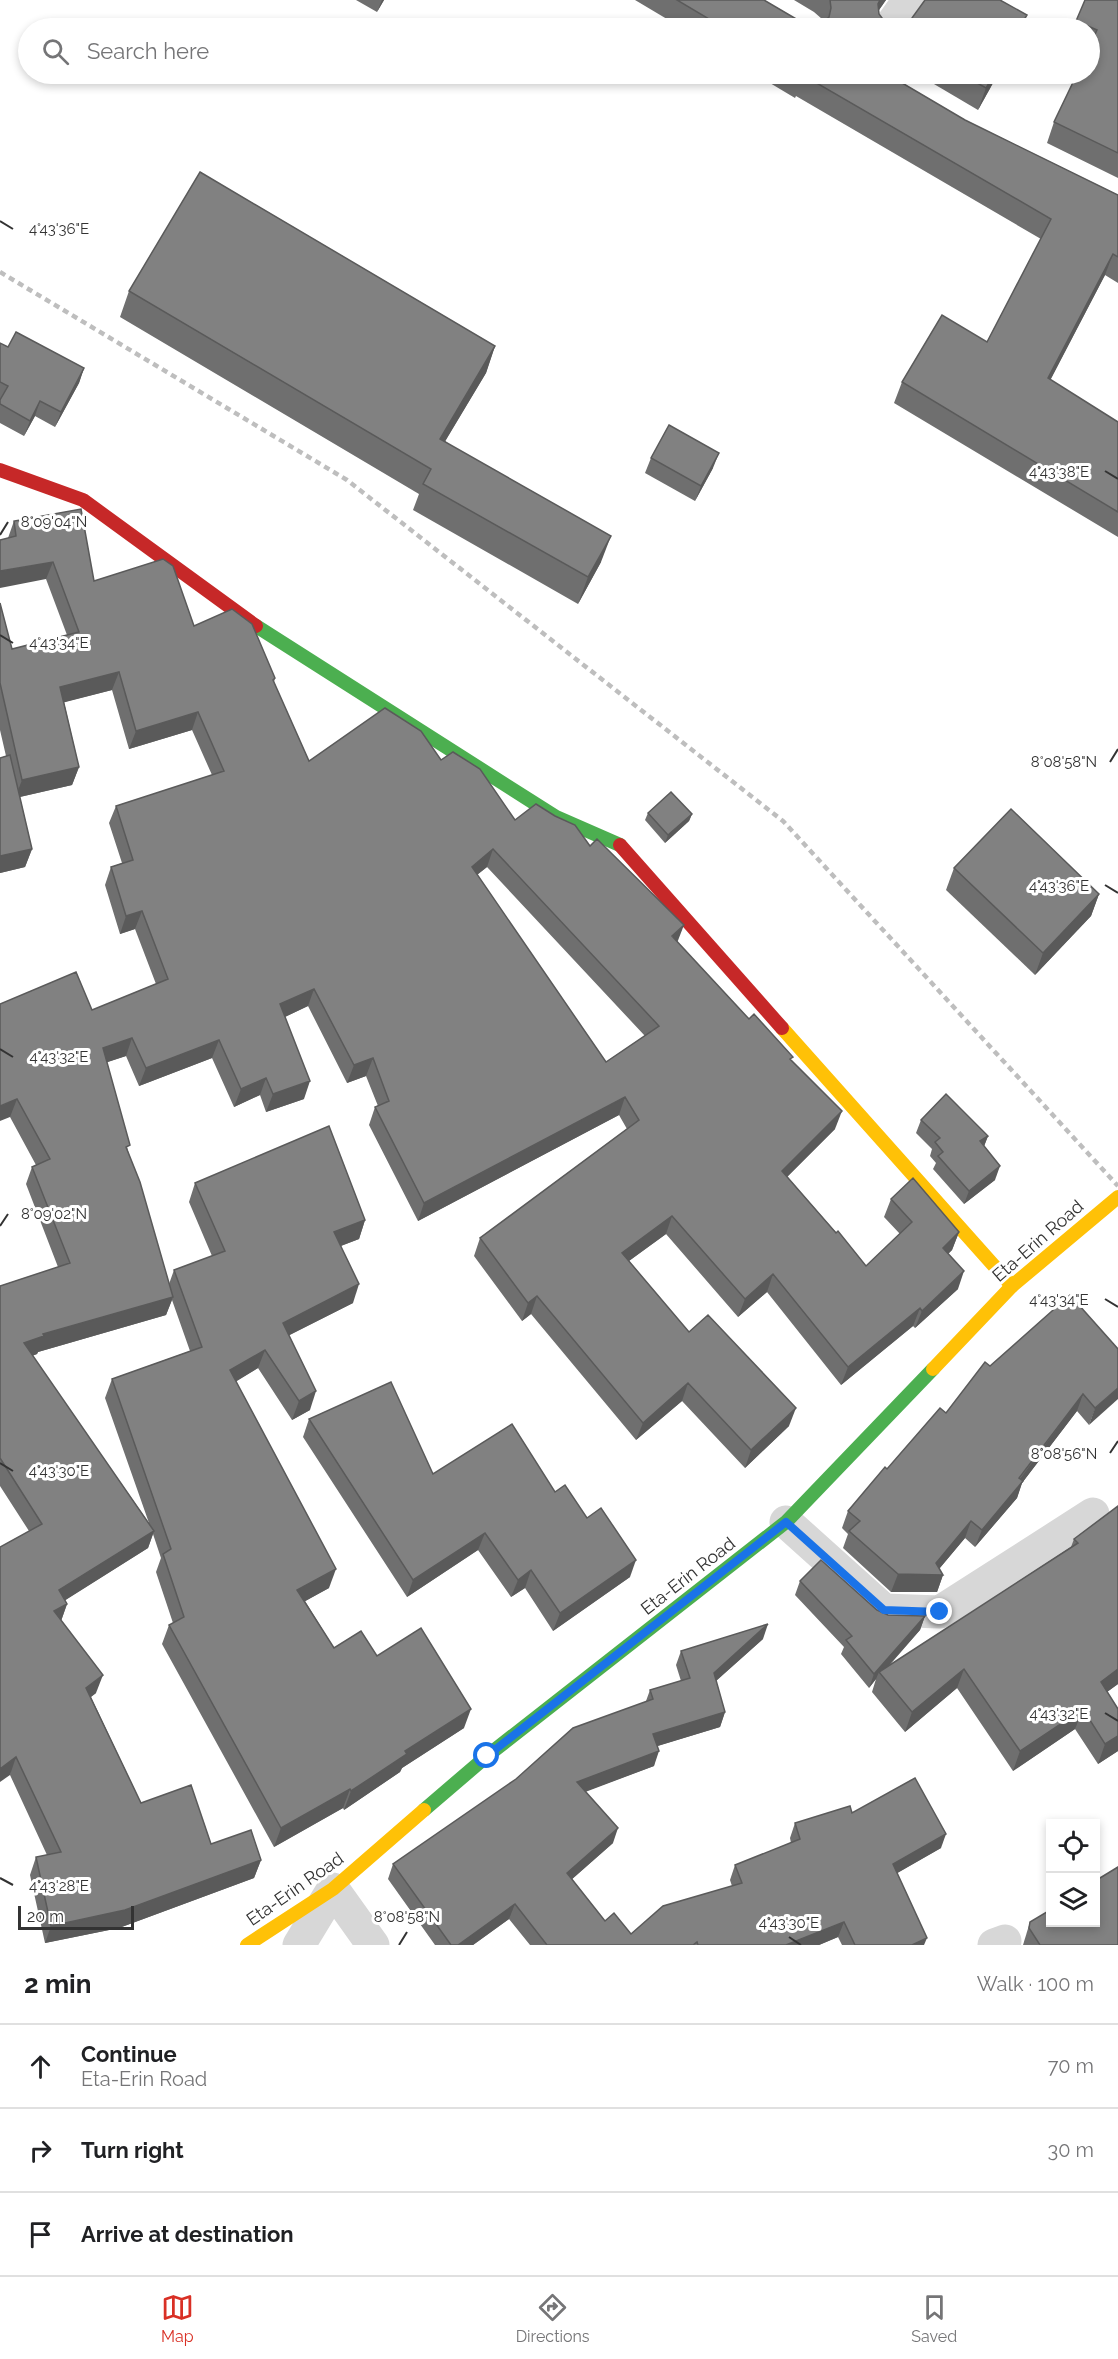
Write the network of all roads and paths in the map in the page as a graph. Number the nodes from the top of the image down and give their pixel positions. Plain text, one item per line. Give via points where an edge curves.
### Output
1 (909, 0) edge
2 (896, 18) edge
3 (0, 470) edge
4 (1118, 1197) edge
5 (1012, 1286) junction
6 (1093, 1514) dead end
7 (786, 1522) junction
8 (333, 1889) junction
9 (247, 1945) edge
10 (298, 1945) edge
11 (373, 1945) edge

1 - 2 street
3 - 5 street via 83,500 267,633 556,817 619,844
4 - 5 street, Eta-Erin Road
5 - 7 street, Eta-Erin Road
6 - 7 street via 940,1612 884,1610
7 - 8 street, Eta-Erin Road via 487,1756
8 - 9 street, Eta-Erin Road
8 - 10 street
8 - 11 street

